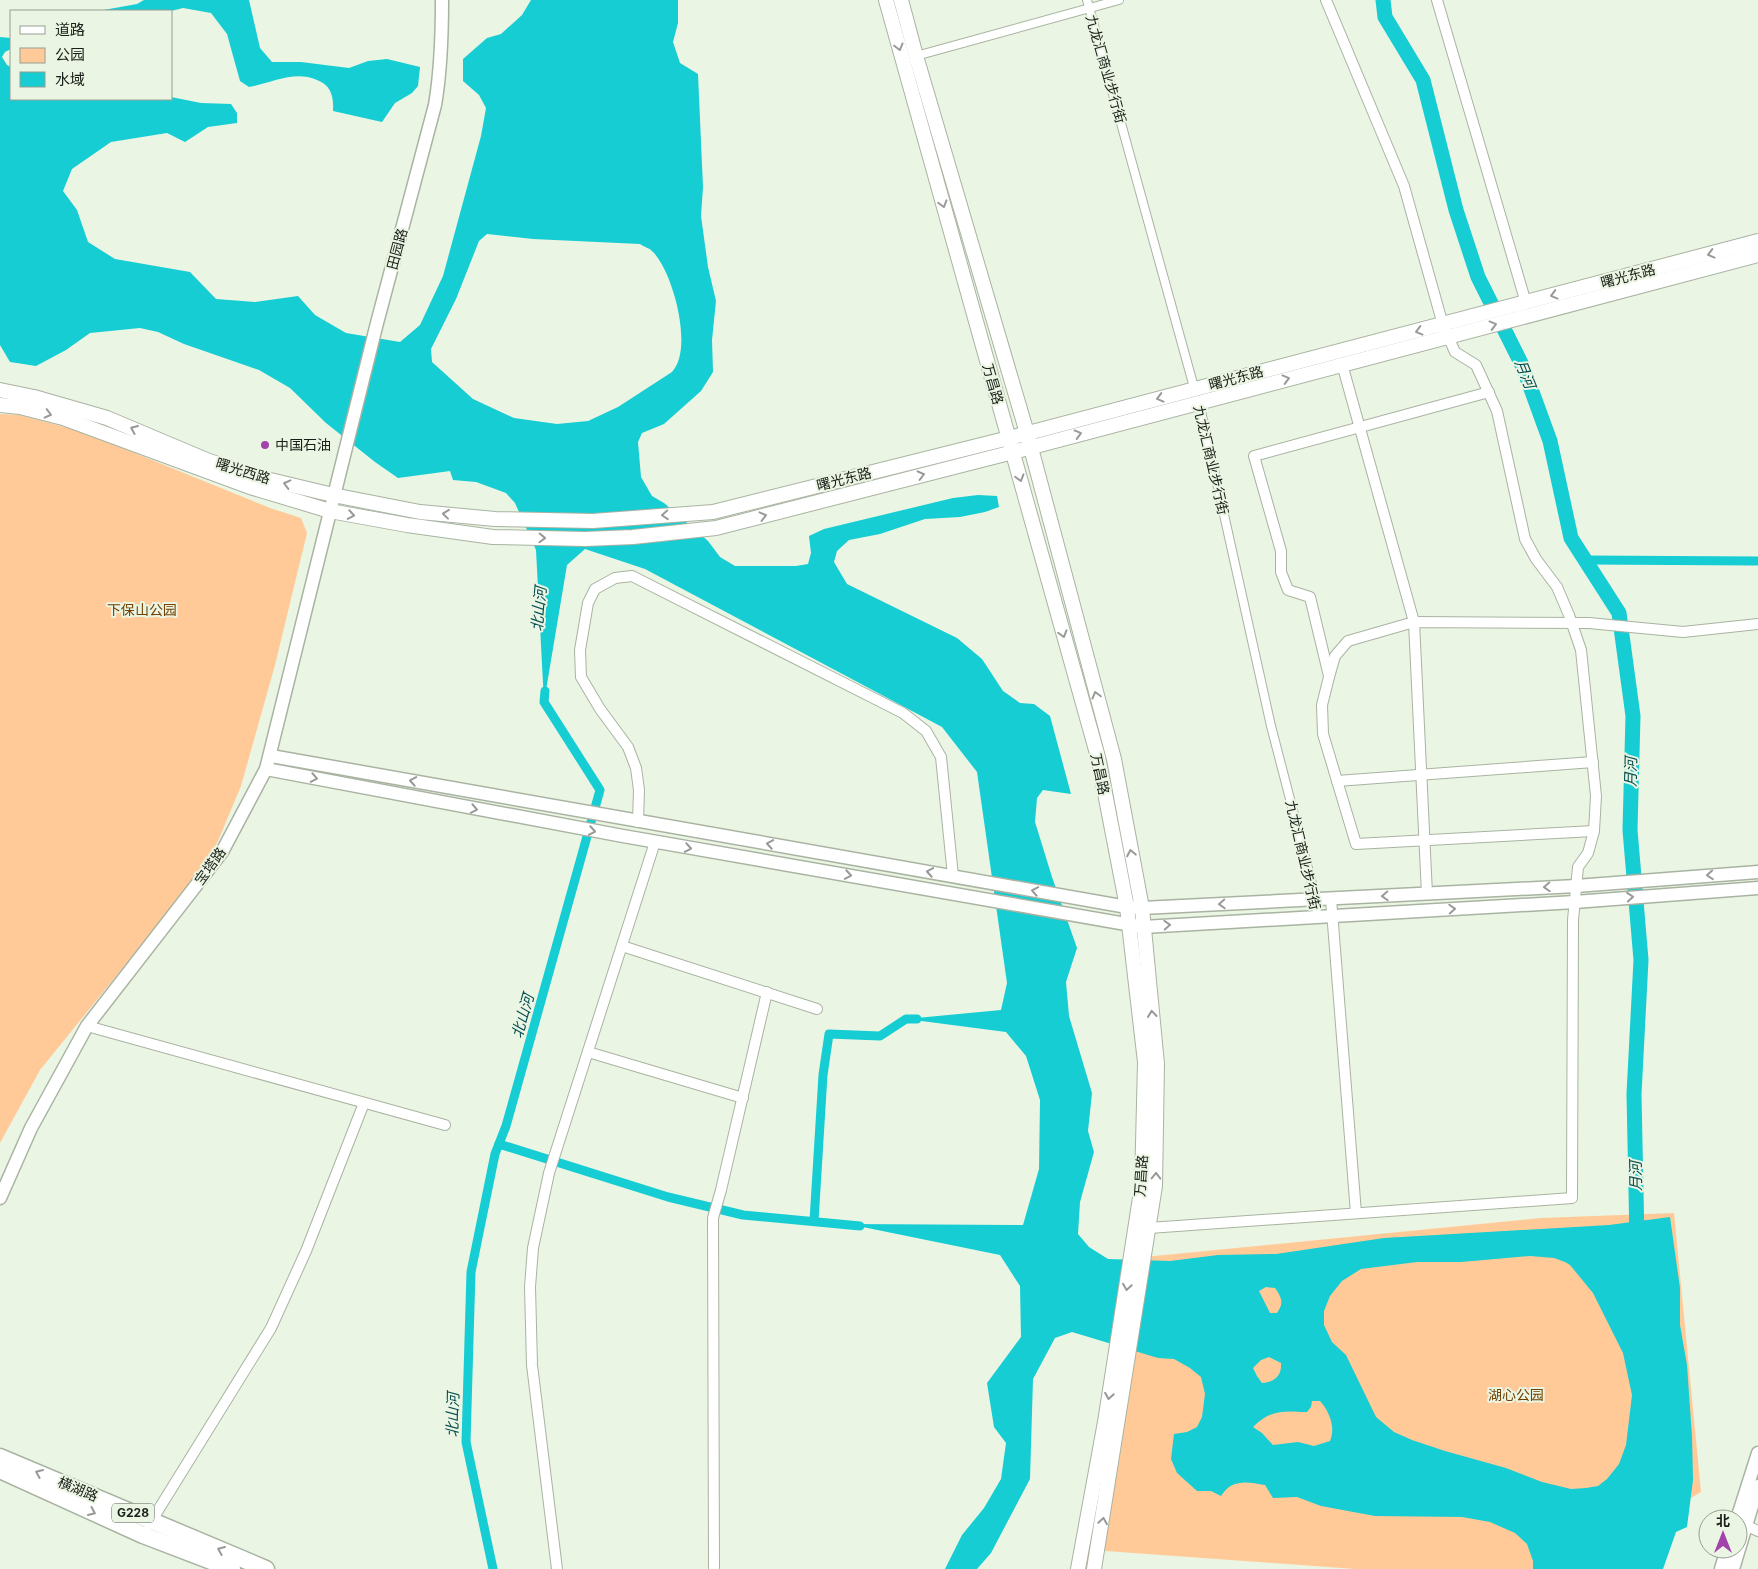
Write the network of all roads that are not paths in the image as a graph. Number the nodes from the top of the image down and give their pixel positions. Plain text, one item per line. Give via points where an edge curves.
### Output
1 (442, 0) edge
2 (886, 0) edge
3 (901, 0) edge
4 (1119, 0) edge
5 (1326, 0) edge
6 (1437, 0) edge
7 (1088, 4) edge
8 (916, 56) junction
9 (1758, 241) edge
10 (1758, 255) edge
11 (1526, 302) junction
12 (1514, 313) junction
13 (1446, 331) junction
14 (1342, 364) junction
15 (0, 390) edge
16 (1489, 392) junction
17 (1197, 396) junction
18 (0, 405) edge
19 (1359, 427) junction
20 (1027, 433) junction
21 (1009, 438) junction
22 (1030, 447) junction
23 (1012, 452) junction
24 (333, 495) junction
25 (330, 511) junction
26 (495, 519) joint
27 (493, 536) joint
28 (1414, 622) junction
29 (1572, 623) junction
30 (1758, 624) edge
31 (1329, 677) junction
32 (270, 756) junction
33 (1593, 762) junction
34 (266, 769) junction
35 (1421, 775) junction
36 (1337, 781) junction
37 (638, 822) junction
38 (1594, 831) junction
39 (1424, 840) junction
40 (655, 842) junction
41 (1758, 872) edge
42 (953, 876) junction
43 (1576, 886) junction
44 (1758, 888) edge
45 (1427, 894) junction
46 (1331, 898) junction
47 (1316, 899) junction
48 (1575, 902) junction
49 (1126, 907) junction
50 (1142, 908) junction
51 (1332, 915) junction
52 (1318, 916) junction
53 (1128, 925) junction
54 (1142, 927) junction
55 (622, 946) junction
56 (767, 992) junction
57 (817, 1009) dead end
58 (87, 1026) junction
59 (588, 1052) junction
60 (743, 1098) junction
61 (364, 1103) junction
62 (445, 1125) dead end
63 (0, 1198) edge
64 (1356, 1213) junction
65 (1149, 1228) junction
66 (1141, 1241) junction
67 (1123, 1349) junction
68 (1758, 1453) edge
69 (0, 1456) edge
70 (0, 1470) edge
71 (1758, 1486) edge
72 (1748, 1518) edge
73 (1748, 1521) edge
74 (147, 1528) junction
75 (232, 1569) edge
76 (266, 1569) edge
77 (557, 1569) edge
78 (714, 1569) edge
79 (1078, 1569) edge
80 (1094, 1569) edge

1 - 24 street, 田园路 via 440,75 435,105
2 -> 21 main road, 万昌路
3 - 8 main road, 万昌路
4 - 7 street, 九龙汇商业步行街
5 - 13 street via 1404,186
6 - 11 street
7 - 8 street, 九龙汇商业步行街
7 - 17 street, 九龙汇商业步行街
8 - 20 main road, 万昌路
9 -> 11 main road, 曙光东路
10 - 12 main road, 曙光东路
11 - 12 main road, 曙光东路
12 - 13 main road, 曙光东路
13 - 14 main road, 曙光东路
13 - 16 street via 1455,352 1476,365
13 -> 17 main road, 曙光东路
17 -> 14 main road, 曙光东路
14 - 19 street
24 -> 15 main road, 曙光西路 via 209,461 107,418
16 - 19 street
16 - 29 street via 1497,411 1525,539 1557,587
17 -> 20 main road, 曙光东路
22 -> 17 main road, 曙光东路
17 - 47 street, 九龙汇商业步行街 via 1271,726
18 -> 25 main road, 曙光西路 via 63,418 250,487
19 - 28 street
19 - 31 street via 1254,456 1281,551 1281,572 1288,590 1310,597
20 - 21 main road, 曙光东路
20 - 22 main road, 万昌路
21 - 23 main road, 万昌路
21 -> 26 main road, 曙光东路 via 713,512 593,521
22 - 23 main road, 曙光东路
50 -> 22 main road, 万昌路 via 1114,759
27 -> 23 main road, 曙光东路 via 585,540 716,528
23 -> 49 main road, 万昌路 via 1098,757
24 - 25 street, 宝塔路
26 -> 24 main road, 曙光西路 via 420,512
25 -> 27 main road, 曙光西路
25 - 32 street, 宝塔路
28 - 29 street
28 - 31 street via 1348,641 1335,656
28 - 35 street
29 - 30 street via 1683,632
29 - 33 street via 1581,650
31 - 36 street via 1322,705 1323,734
32 - 34 street, 宝塔路
37 -> 32 street
33 - 35 street
33 - 38 street via 1596,796
34 -> 40 street
34 - 58 street, 宝塔路 via 222,852
35 - 36 street
35 - 39 street
36 - 39 street via 1356,844
42 -> 37 street
37 - 42 street via 636,768 628,747 581,677 580,650 588,603 595,589 615,578 632,576 903,713 926,732 941,757
38 - 39 street
38 - 43 street via 1588,853 1578,867
39 - 45 street
40 -> 53 street
40 - 55 street
41 -> 43 street
49 -> 42 street
43 -> 45 street
43 - 48 street
48 -> 44 street
45 -> 46 street
46 - 47 street
46 - 51 street
47 -> 50 street
47 - 52 street, 九龙汇商业步行街
51 -> 48 street
48 - 64 street via 1572,1198
49 - 50 street
49 - 53 main road, 万昌路
50 - 54 main road, 万昌路
51 - 52 street
51 - 64 street
54 -> 52 street
53 - 54 street
53 - 66 main road, 万昌路 via 1146,1062
65 -> 54 main road, 万昌路 via 1155,1186 1157,1064
55 - 56 street
55 - 59 street
56 - 57 street
56 - 60 street
58 - 61 street
58 - 63 street, 宝塔路 via 31,1128
59 - 60 street
59 - 77 street via 549,1173 533,1248 530,1287 532,1365
60 - 78 street via 713,1218
61 - 62 street
61 - 74 street via 306,1251 271,1328
64 - 65 street
65 - 66 main road, 万昌路
66 - 67 main road, 万昌路
67 -> 79 main road, 万昌路 via 1105,1422
80 -> 67 main road, 万昌路
68 - 72 street
74 -> 69 highway, 横湖路 / G228
70 -> 74 highway, 横湖路 / G228
71 - 73 street
74 - 75 highway, 横湖路 / G228
76 -> 74 highway, 横湖路 / G228

